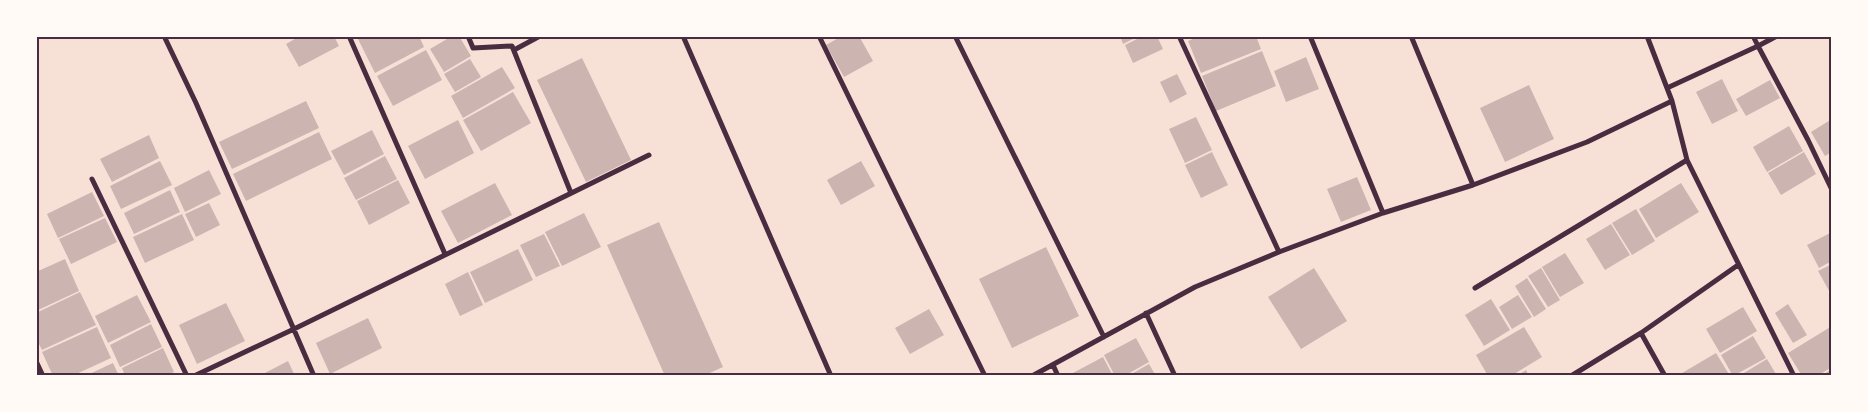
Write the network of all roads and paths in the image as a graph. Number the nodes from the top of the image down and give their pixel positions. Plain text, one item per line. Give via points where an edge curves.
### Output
1 (164, 36) edge
2 (349, 36) edge
3 (468, 36) edge
4 (540, 36) edge
5 (683, 36) edge
6 (819, 36) edge
7 (955, 36) edge
8 (1179, 36) edge
9 (1310, 36) edge
10 (1410, 36) edge
11 (1647, 36) edge
12 (1753, 36) edge
13 (1777, 36) edge
14 (1758, 46) junction
15 (514, 50) junction
16 (1667, 88) junction
17 (1672, 101) junction
18 (649, 155) dead end
19 (1687, 160) junction
20 (92, 179) dead end
21 (1473, 185) junction
22 (1832, 190) edge
23 (572, 193) junction
24 (1383, 213) junction
25 (1280, 252) junction
26 (445, 254) junction
27 (1738, 266) junction
28 (1475, 288) dead end
29 (1146, 313) junction
30 (294, 329) junction
31 (1641, 333) junction
32 (1104, 337) junction
33 (36, 361) edge
34 (1053, 365) junction
35 (43, 376) edge
36 (188, 376) edge
37 (194, 376) edge
38 (314, 376) edge
39 (831, 376) edge
40 (985, 376) edge
41 (1032, 376) edge
42 (1058, 376) edge
43 (1175, 376) edge
44 (1571, 376) edge
45 (1665, 376) edge
46 (1794, 376) edge

1 - 30 street
2 - 26 street
3 - 15 street via 473,48 512,46
4 - 15 street
5 - 39 street
6 - 40 street
7 - 32 street
8 - 25 street
9 - 24 street
10 - 21 street
11 - 16 street
12 - 14 street
13 - 14 street
14 - 16 street
14 - 22 street
15 - 23 street
16 - 17 street
17 - 19 street
17 - 21 street via 1587,142
18 - 23 street
19 - 27 street
19 - 28 street
20 - 36 street
21 - 24 street
23 - 26 street
24 - 25 street
25 - 29 street via 1195,287
26 - 30 street
27 - 31 street
27 - 46 street
29 - 32 street
29 - 43 street
30 - 37 street
30 - 38 street
31 - 44 street
31 - 45 street
32 - 34 street
33 - 35 street
34 - 41 street
34 - 42 street

